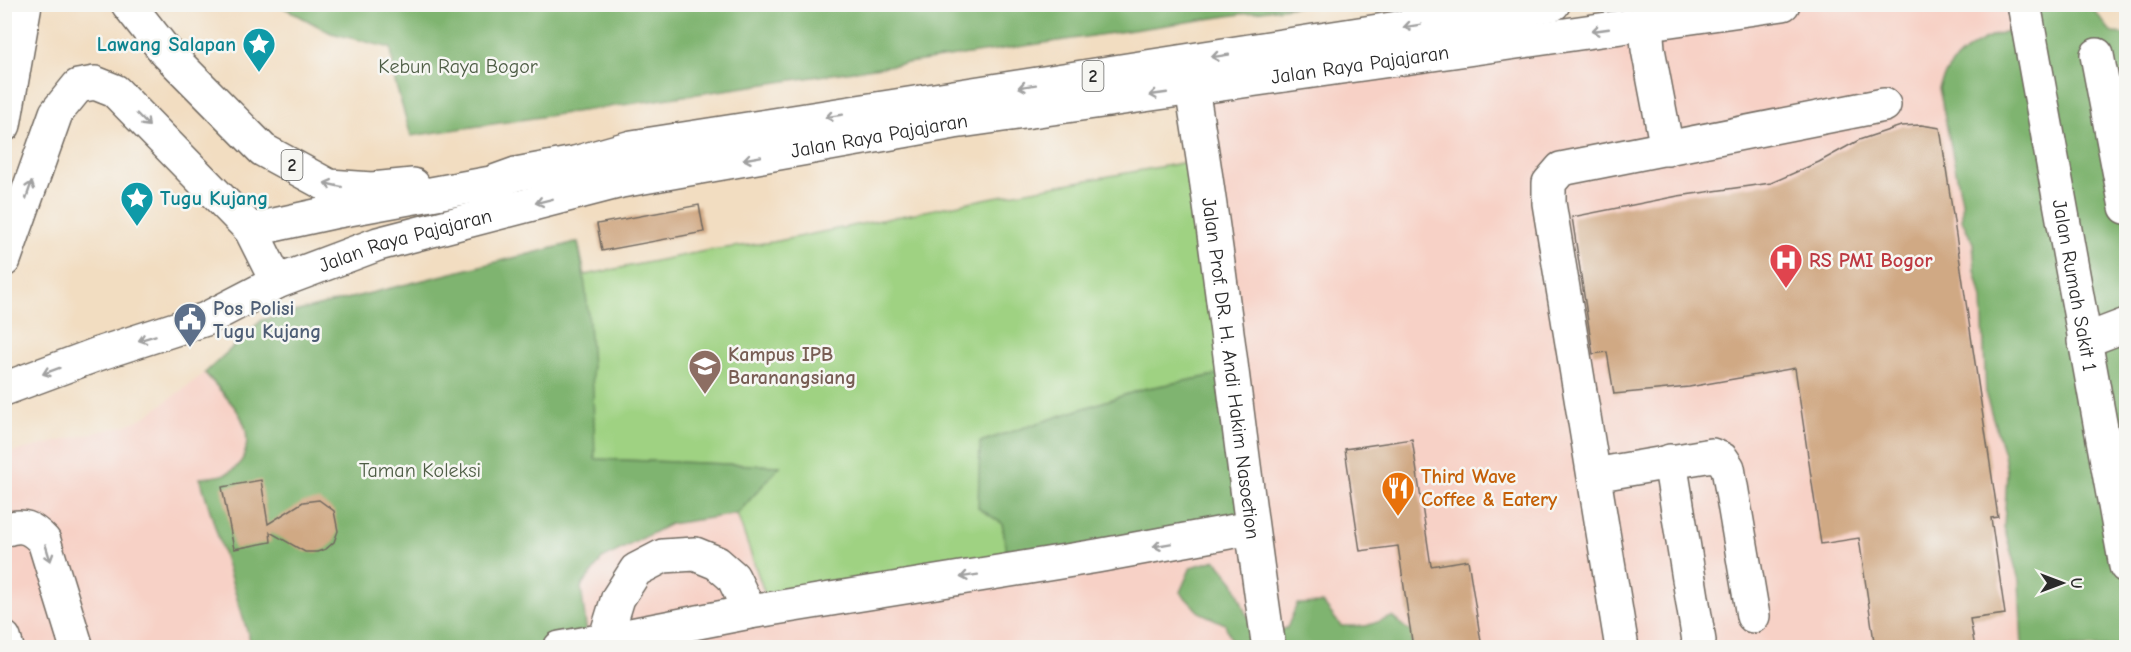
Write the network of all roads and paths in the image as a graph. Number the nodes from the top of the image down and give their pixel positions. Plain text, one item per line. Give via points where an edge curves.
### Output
1 (25, 4) edge
2 (128, 4) edge
3 (1553, 4) edge
4 (1783, 4) edge
5 (2024, 4) edge
6 (1646, 23) junction
7 (2097, 55) dead end
8 (1192, 89) junction
9 (1884, 105) dead end
10 (4, 125) edge
11 (1667, 149) junction
12 (2124, 171) edge
13 (516, 174) junction
14 (621, 181) junction
15 (2127, 207) edge
16 (251, 230) junction
17 (7, 252) edge
18 (277, 282) junction
19 (2127, 325) edge
20 (2084, 341) junction
21 (4, 388) edge
22 (1670, 461) junction
23 (1594, 475) junction
24 (1251, 528) junction
25 (4, 530) edge
26 (2127, 566) edge
27 (750, 612) junction
28 (1753, 616) dead end
29 (4, 638) edge
30 (606, 644) edge
31 (8, 648) edge
32 (77, 648) edge
33 (560, 648) edge
34 (1269, 648) edge
35 (1622, 648) edge
36 (1697, 648) edge

1 - 10 main road
13 -> 2 main road, 2 via 372,189 329,186 263,150 165,51
3 -> 13 main road, 2 via 632,147
4 - 6 main road, Jalan Raya Pajajaran / 2
5 - 20 main road, Jalan Rumah Sakit 1
6 -> 8 main road, Jalan Raya Pajajaran / 2
6 - 11 main road
7 - 12 main road
8 -> 14 main road, Jalan Raya Pajajaran / 2 via 954,122
8 - 24 main road, Jalan Prof. DR. H. Andi Hakim Nasoetion
9 - 11 main road
11 - 23 main road via 1561,169 1549,183 1549,203
12 - 15 main road
13 - 14 main road
13 - 16 main road via 491,183
14 -> 18 main road, Jalan Raya Pajajaran / 2 via 394,239
17 -> 16 main road via 56,113 78,86 94,83 115,91
16 - 18 main road
18 -> 21 main road, Jalan Raya Pajajaran / 2 via 206,319
19 - 20 main road
20 - 26 main road, Jalan Rumah Sakit 1
22 - 23 main road
22 - 28 main road via 1712,455 1722,459 1728,468
22 - 36 main road
23 - 35 main road
24 -> 27 main road
24 - 34 main road, Jalan Prof. DR. H. Andi Hakim Nasoetion
25 -> 32 main road via 14,526 32,529 44,541
27 - 30 main road
27 - 30 main road via 732,578 717,563 696,554 663,556 636,570 618,598
29 - 31 main road
30 - 33 main road

